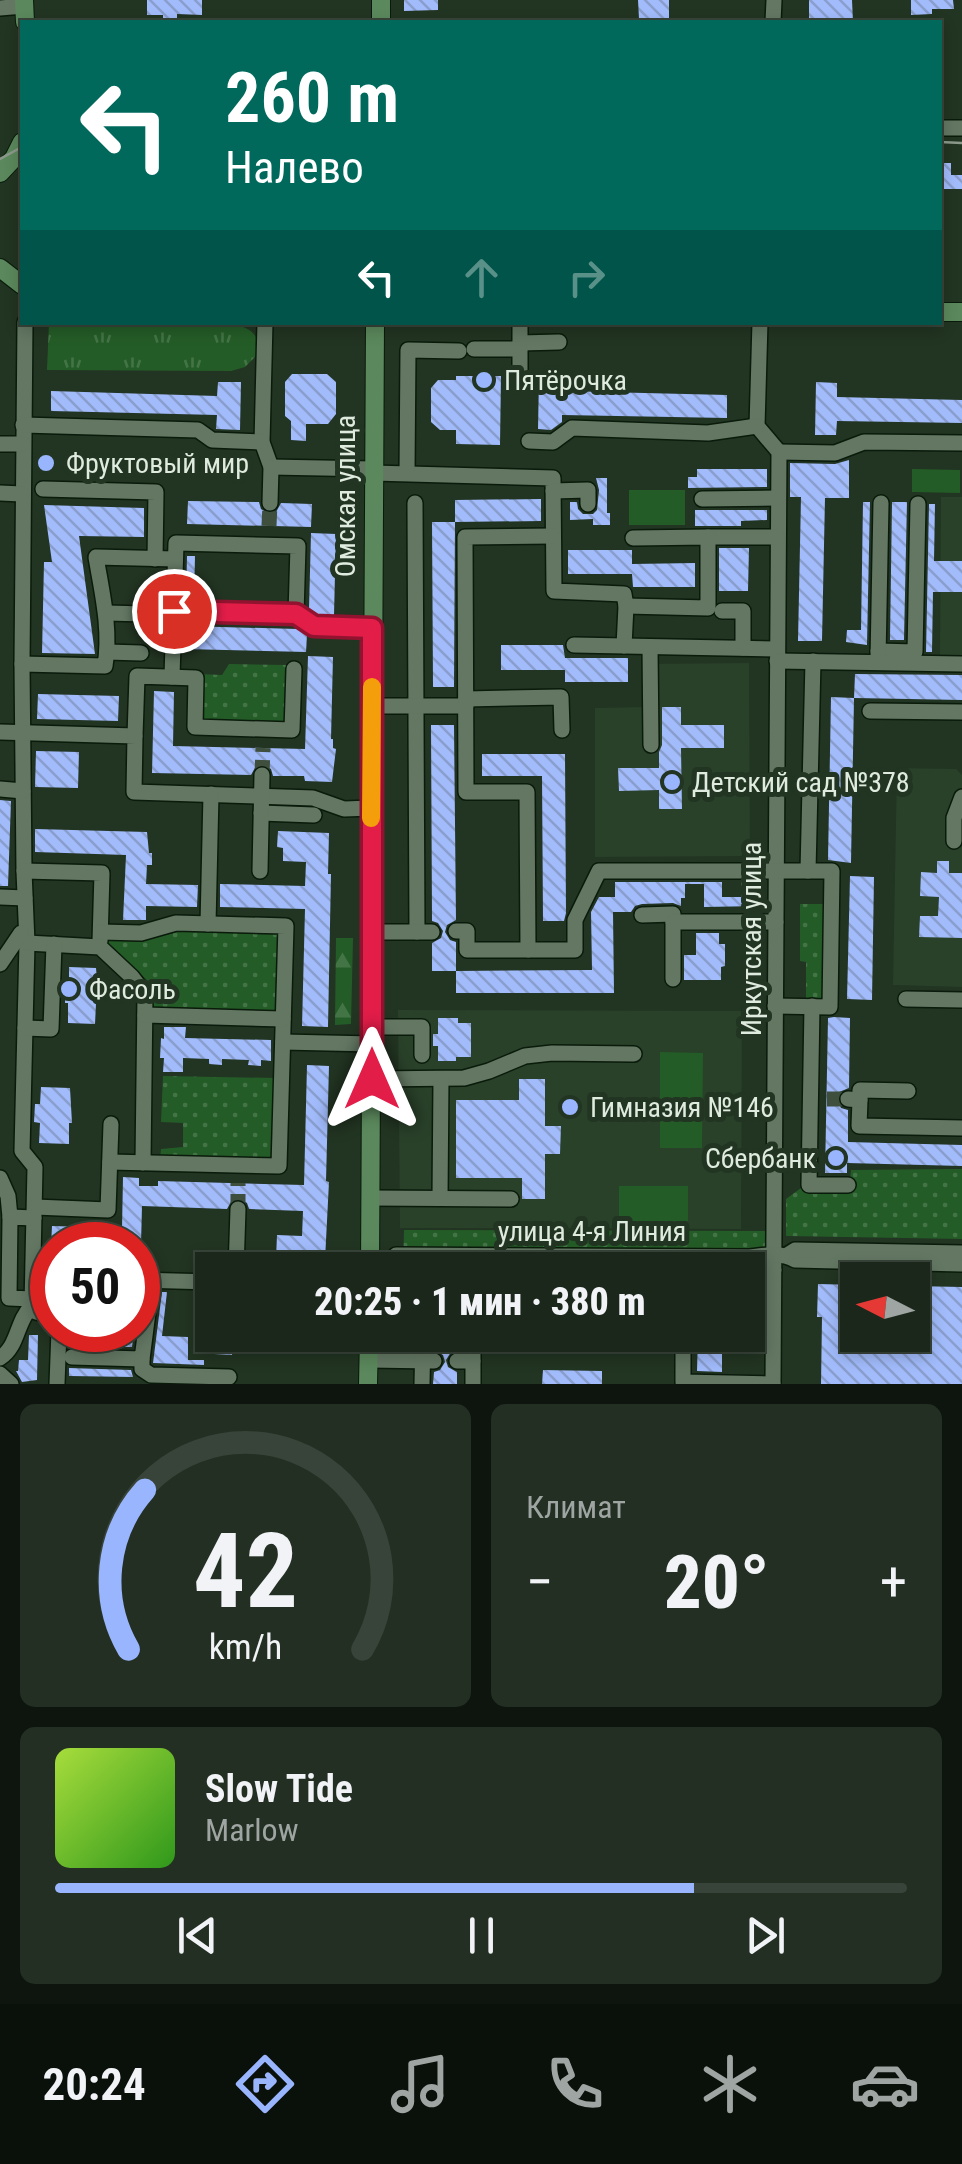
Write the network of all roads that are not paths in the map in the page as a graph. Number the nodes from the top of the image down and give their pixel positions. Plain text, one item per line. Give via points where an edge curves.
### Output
1 (0, 8) edge
2 (24, 10) edge
3 (20, 146) edge
4 (0, 172) edge
5 (0, 268) edge
6 (20, 283) edge
7 (25, 325) edge
8 (264, 325) edge
9 (375, 325) edge
10 (520, 325) edge
11 (760, 325) edge
12 (559, 342) dead end
13 (520, 346) junction
14 (520, 376) dead end
15 (23, 425) junction
16 (757, 426) junction
17 (529, 441) dead end
18 (262, 442) junction
19 (0, 444) edge
20 (23, 444) junction
21 (962, 444) edge
22 (779, 452) junction
23 (271, 467) junction
24 (373, 471) junction
25 (406, 473) junction
26 (43, 488) dead end
27 (553, 491) junction
28 (0, 494) edge
29 (22, 494) junction
30 (777, 498) junction
31 (702, 499) dead end
32 (415, 502) dead end
33 (270, 503) tunnel mouth
34 (881, 503) dead end
35 (588, 504) dead end
36 (918, 504) dead end
37 (269, 526) tunnel mouth
38 (553, 536) junction
39 (777, 537) junction
40 (633, 538) dead end
41 (708, 538) junction
42 (269, 546) junction
43 (155, 558) junction
44 (176, 559) junction
45 (626, 606) junction
46 (174, 611) junction
47 (722, 611) dead end
48 (106, 613) junction
49 (146, 614) dead end
50 (296, 614) junction
51 (372, 628) junction
52 (574, 645) dead end
53 (624, 646) junction
54 (650, 647) junction
55 (744, 648) junction
56 (107, 652) junction
57 (142, 653) dead end
58 (777, 655) junction
59 (878, 657) junction
60 (813, 661) junction
61 (22, 664) junction
62 (962, 664) edge
63 (294, 669) dead end
64 (172, 677) junction
65 (466, 702) junction
66 (372, 706) junction
67 (416, 706) junction
68 (870, 710) dead end
69 (962, 712) edge
70 (263, 729) junction
71 (562, 730) dead end
72 (0, 732) edge
73 (23, 733) junction
74 (136, 736) junction
75 (651, 744) dead end
76 (263, 748) tunnel mouth
77 (262, 775) tunnel mouth
78 (0, 789) edge
79 (23, 791) junction
80 (211, 794) junction
81 (262, 796) junction
82 (962, 798) edge
83 (371, 808) junction
84 (261, 813) junction
85 (314, 814) dead end
86 (954, 840) dead end
87 (776, 870) junction
88 (260, 871) dead end
89 (808, 871) junction
90 (24, 872) junction
91 (0, 897) edge
92 (25, 898) junction
93 (642, 914) dead end
94 (673, 922) junction
95 (776, 922) junction
96 (208, 924) junction
97 (456, 931) dead end
98 (372, 932) junction
99 (0, 933) edge
100 (25, 937) junction
101 (100, 939) junction
102 (54, 944) junction
103 (528, 950) junction
104 (2, 958) edge
105 (673, 979) dead end
106 (906, 998) dead end
107 (962, 1000) edge
108 (775, 1006) junction
109 (812, 1006) junction
110 (145, 1015) junction
111 (284, 1019) junction
112 (25, 1028) junction
113 (372, 1036) junction
114 (283, 1042) junction
115 (634, 1054) dead end
116 (422, 1056) dead end
117 (372, 1079) junction
118 (441, 1079) junction
119 (908, 1090) dead end
120 (110, 1124) dead end
121 (775, 1125) junction
122 (810, 1126) junction
123 (962, 1128) edge
124 (110, 1162) junction
125 (142, 1162) junction
126 (239, 1165) junction
127 (0, 1178) edge
128 (238, 1183) tunnel mouth
129 (848, 1185) dead end
130 (370, 1198) junction
131 (440, 1198) junction
132 (512, 1199) dead end
133 (238, 1209) tunnel mouth
134 (34, 1212) junction
135 (10, 1217) junction
136 (34, 1222) edge
137 (237, 1252) edge
138 (370, 1252) edge
139 (962, 1253) edge
140 (765, 1260) edge
141 (778, 1260) junction
142 (765, 1261) edge
143 (962, 1264) edge
144 (160, 1280) edge
145 (195, 1281) edge
146 (30, 1302) edge
147 (30, 1305) edge
148 (58, 1352) edge
149 (142, 1352) edge
150 (369, 1352) edge
151 (426, 1352) edge
152 (468, 1352) edge
153 (683, 1352) edge
154 (72, 1357) dead end
155 (0, 1358) edge
156 (142, 1360) junction
157 (369, 1360) junction
158 (428, 1361) junction
159 (0, 1374) edge
160 (229, 1377) dead end
161 (690, 1383) edge
162 (10, 1384) edge
163 (57, 1384) edge
164 (368, 1384) edge
165 (422, 1384) edge
166 (473, 1384) edge
167 (773, 1384) edge

1 - 2 street
3 - 4 main road
5 - 6 main road
7 - 15 street
8 - 18 street
9 - 24 main road, Омская улица
10 - 13 street
11 - 16 street
12 - 13 street
13 - 14 street
13 - 25 street via 408,350
15 - 18 street via 198,430 212,440
15 - 20 street
16 - 17 street via 708,433 572,428 553,442
16 - 22 street
18 - 23 street
19 - 20 street
20 - 29 street
21 - 22 street via 864,442 835,453
22 - 30 street, Иркутская улица
23 - 24 street
23 - 33 street
24 - 25 street
24 - 51 main road, Омская улица
25 - 27 street via 553,478
26 - 43 street via 156,492
27 - 35 street via 588,490
27 - 38 street
28 - 29 street
29 - 61 street
30 - 31 street
30 - 39 street, Иркутская улица
32 - 67 street
34 - 59 street
36 - 59 street via 916,652
37 - 42 street
38 - 45 street via 554,590 624,594
38 - 65 street via 465,537
39 - 41 street
39 - 58 street, Иркутская улица
40 - 41 street
41 - 45 street via 708,608
42 - 44 street via 176,543
42 - 50 street via 298,546
43 - 44 street
43 - 48 street via 96,557
44 - 46 street
45 - 53 street
46 - 50 street
46 - 64 street
47 - 55 street via 743,611
48 - 49 street
48 - 56 street
50 - 51 street via 314,626
51 - 66 main road, Омская улица
52 - 53 street
53 - 54 street
54 - 55 street
54 - 75 street
55 - 58 street
56 - 57 street
56 - 61 street via 104,666
58 - 60 street
58 - 87 street, Иркутская улица
59 - 60 street
59 - 62 street
60 - 89 street
61 - 73 street
63 - 70 street via 292,730
64 - 70 street via 196,678 194,728
64 - 74 street via 137,676
65 - 67 street
65 - 71 street via 562,696
65 - 103 street via 466,792 528,792
66 - 67 street
66 - 83 main road, Омская улица
67 - 98 street via 424,932
68 - 69 street
70 - 76 street
72 - 73 street
73 - 74 street
73 - 79 street
74 - 80 street via 134,792
77 - 81 street
78 - 79 street
79 - 90 street
80 - 81 street
80 - 96 street
81 - 83 street
81 - 84 street
82 - 86 street
83 - 98 main road, Омская улица
84 - 85 street
84 - 88 street
87 - 89 street
87 - 95 street, Иркутская улица
87 - 103 street via 599,872 575,920 575,950
89 - 109 street via 832,872 830,1007
90 - 92 street
90 - 101 street via 102,874
91 - 92 street
92 - 100 street
93 - 94 street via 673,914
94 - 95 street
94 - 105 street
95 - 108 street, Иркутская улица
96 - 101 street via 176,923
96 - 111 street via 286,926
97 - 103 street via 467,931 467,950
98 - 113 main road, Омская улица
99 - 100 street
100 - 102 street
100 - 104 street
100 - 112 street
101 - 102 street
101 - 110 street via 146,994
102 - 112 street via 51,1028
106 - 107 street
108 - 109 street
108 - 121 street, Иркутская улица
109 - 122 street via 818,1099
110 - 111 street
110 - 125 street
111 - 114 street
112 - 134 street via 22,1152 35,1167
113 - 114 street
113 - 116 street via 422,1027
113 - 117 main road, Омская улица
114 - 126 street via 280,1166
115 - 118 street via 536,1054
117 - 118 street
117 - 130 main road, Омская улица
118 - 131 street
119 - 123 street via 860,1090 854,1099 860,1126
120 - 124 street
121 - 122 street
121 - 141 street, Иркутская улица
122 - 129 street via 809,1184
124 - 125 street
124 - 134 street via 108,1210
125 - 126 street
126 - 128 street
127 - 135 street
130 - 131 street
130 - 138 main road, Омская улица
131 - 132 street
133 - 137 street
134 - 135 street
134 - 136 street
135 - 146 street via 9,1298
139 - 141 street, улица 4-я Линия via 795,1250
140 - 141 street, улица 4-я Линия
141 - 142 street
141 - 143 street, улица 4-я Линия
141 - 167 street, Иркутская улица
144 - 145 street
147 - 155 street
148 - 163 street
149 - 156 street
150 - 157 main road
151 - 158 street
152 - 166 street
153 - 161 street via 683,1382
154 - 156 street
156 - 160 street via 151,1375
157 - 158 street
157 - 164 main road
158 - 165 street
159 - 162 street
161 - 167 street

